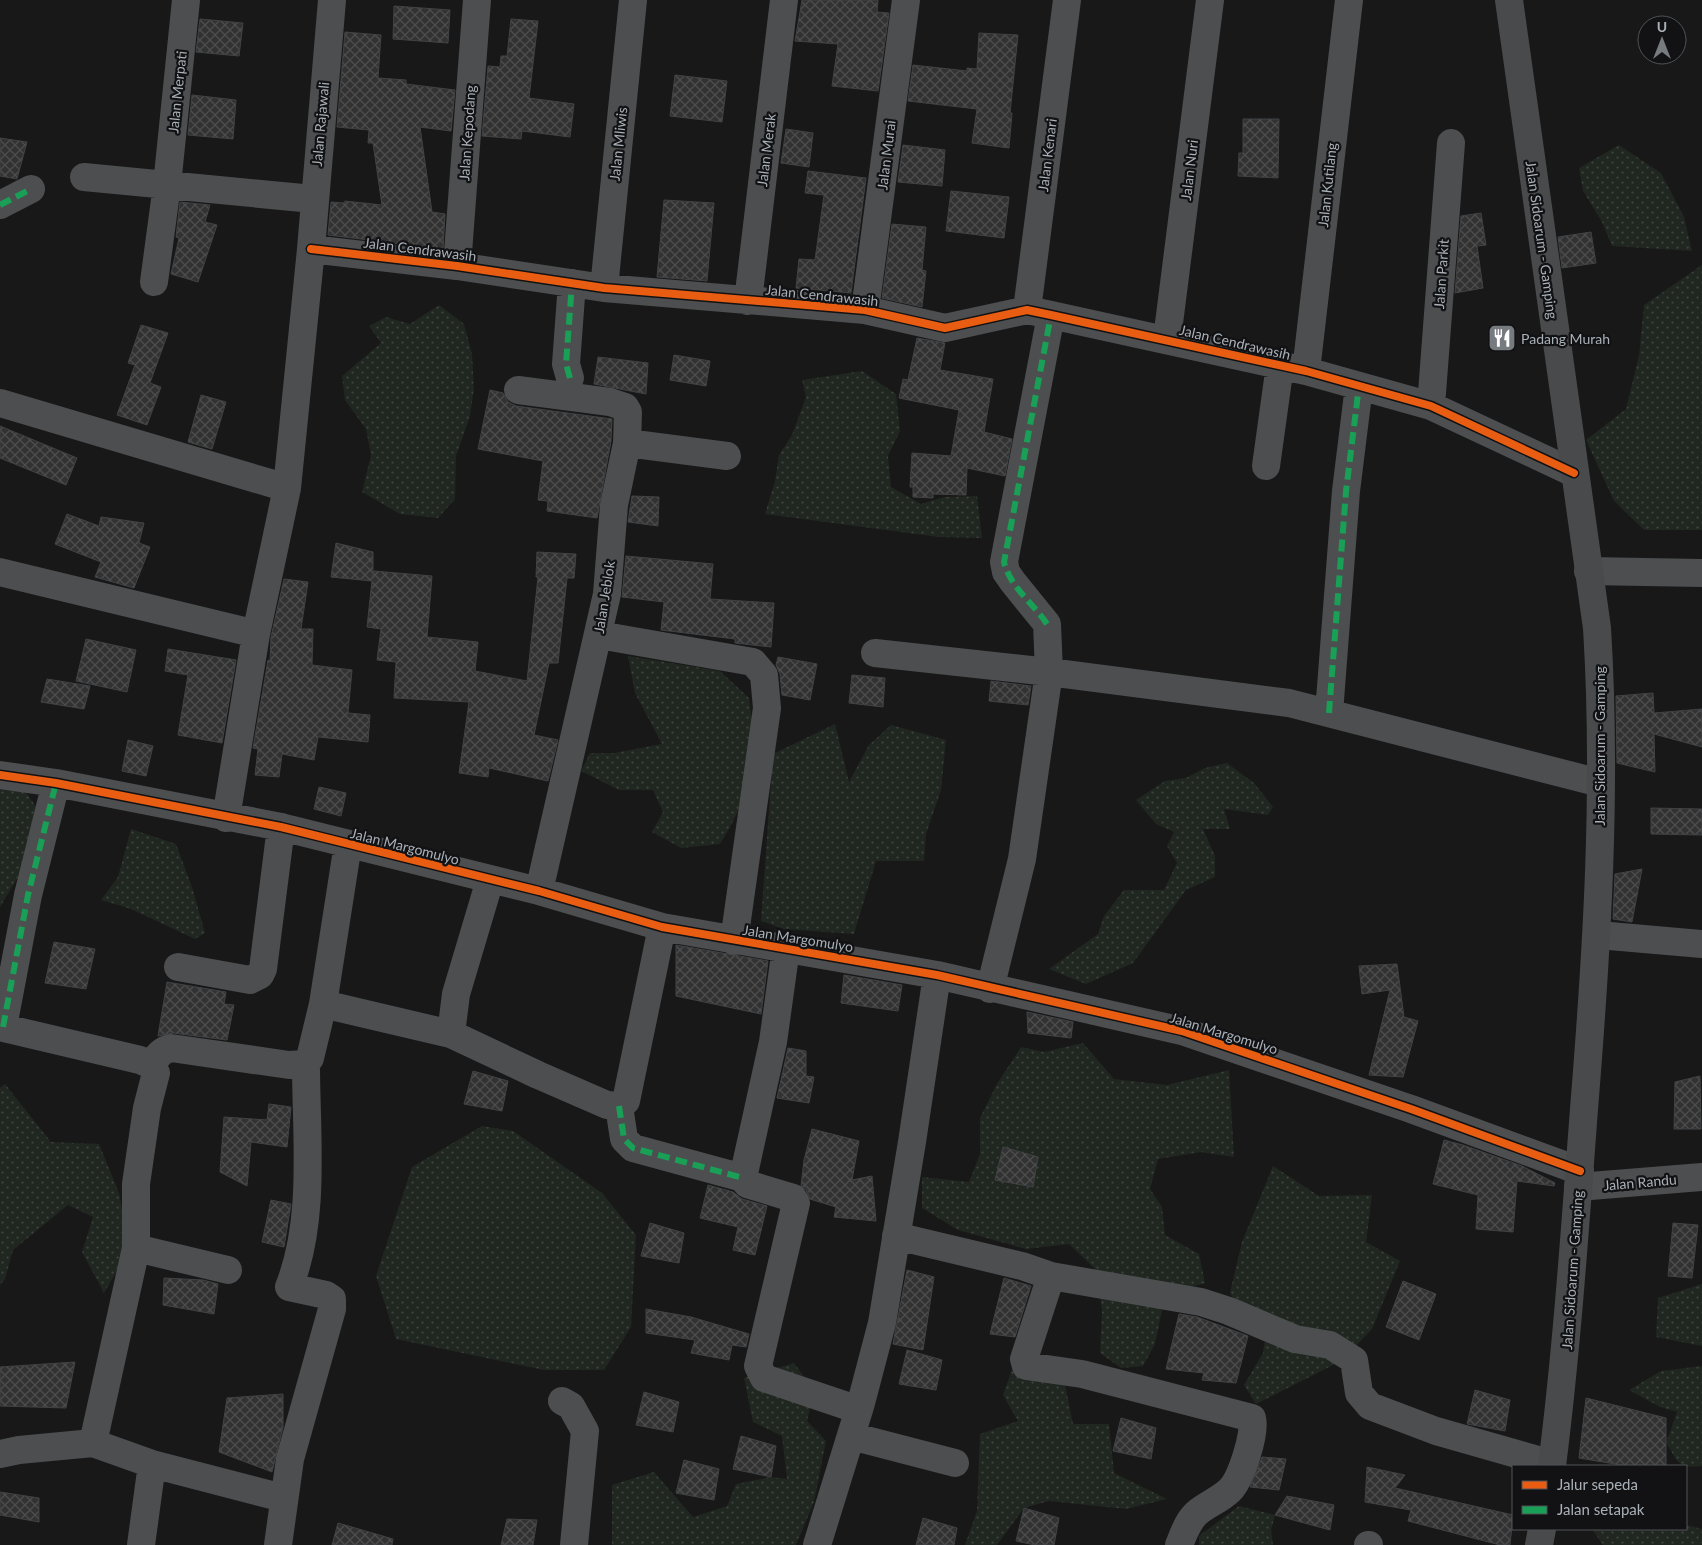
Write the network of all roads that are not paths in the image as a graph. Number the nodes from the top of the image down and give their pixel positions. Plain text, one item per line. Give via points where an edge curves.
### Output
1 (186, 0) edge
2 (332, 0) edge
3 (477, 0) edge
4 (632, 0) edge
5 (784, 0) edge
6 (906, 0) edge
7 (1067, 0) edge
8 (1210, 0) edge
9 (1348, 0) edge
10 (1509, 0) edge
11 (1452, 142) dead end
12 (84, 177) dead end
13 (167, 185) junction
14 (31, 189) dead end
15 (314, 199) junction
16 (0, 205) edge
17 (311, 249) junction
18 (457, 266) junction
19 (154, 282) dead end
20 (572, 283) junction
21 (604, 288) junction
22 (748, 301) junction
23 (865, 310) junction
24 (1039, 313) junction
25 (1167, 339) junction
26 (1280, 365) junction
27 (1306, 371) junction
28 (570, 378) dead end
29 (1359, 386) junction
30 (518, 390) dead end
31 (0, 403) edge
32 (1431, 406) junction
33 (627, 443) junction
34 (727, 456) dead end
35 (1266, 466) dead end
36 (1574, 473) junction
37 (287, 488) junction
38 (1588, 571) junction
39 (0, 572) edge
40 (1702, 573) edge
41 (256, 634) junction
42 (598, 635) junction
43 (875, 653) dead end
44 (1049, 672) junction
45 (1328, 713) junction
46 (0, 775) edge
47 (56, 783) junction
48 (1600, 783) junction
49 (226, 818) junction
50 (281, 827) junction
51 (348, 844) junction
52 (490, 880) junction
53 (539, 891) junction
54 (662, 927) junction
55 (1598, 935) junction
56 (734, 940) junction
57 (1702, 944) edge
58 (786, 948) junction
59 (178, 967) dead end
60 (937, 975) junction
61 (990, 988) junction
62 (323, 1004) junction
63 (2, 1027) edge
64 (451, 1034) junction
65 (306, 1064) junction
66 (151, 1065) junction
67 (619, 1106) junction
68 (1702, 1177) edge
69 (743, 1178) junction
70 (1579, 1179) junction
71 (896, 1236) junction
72 (136, 1248) junction
73 (228, 1270) dead end
74 (1051, 1276) junction
75 (562, 1401) dead end
76 (858, 1410) junction
77 (851, 1436) junction
78 (94, 1443) junction
79 (0, 1454) edge
80 (955, 1463) dead end
81 (152, 1464) junction
82 (1552, 1465) edge
83 (284, 1498) junction
84 (1542, 1530) edge
85 (141, 1545) edge
86 (278, 1545) edge
87 (574, 1545) edge
88 (817, 1545) edge
89 (1179, 1545) edge
90 (1539, 1545) edge

1 - 13 street, Jalan Merpati
2 - 15 street, Jalan Rajawali
3 - 18 street, Jalan Kepodang
4 - 21 street, Jalan Mliwis
5 - 22 street, Jalan Merak
6 - 23 street, Jalan Murai
7 - 24 street, Jalan Kenari
8 - 25 street, Jalan Nuri
9 - 27 street, Jalan Kutilang
10 - 36 main road, Jalan Sidoarum - Gamping
11 - 32 street, Jalan Parkit
12 - 13 street
13 - 15 street
13 - 19 street, Jalan Merpati
14 - 16 street
15 - 17 street, Jalan Rajawali
17 - 18 street, Jalan Cendrawasih
17 - 37 street, Jalan Rajawali
18 - 20 street, Jalan Cendrawasih
20 - 21 street, Jalan Cendrawasih
20 - 28 street via 566,364
21 - 22 street, Jalan Cendrawasih
22 - 23 street, Jalan Cendrawasih
23 - 24 street, Jalan Cendrawasih via 945,328
24 - 25 street, Jalan Cendrawasih
24 - 44 street, Jalan Kenari via 1004,562 1013,582 1047,624
25 - 26 street, Jalan Cendrawasih
26 - 27 street, Jalan Cendrawasih
26 - 35 street
27 - 29 street, Jalan Cendrawasih
29 - 32 street, Jalan Cendrawasih
29 - 45 street via 1346,491
30 - 33 street, Jalan Jeblok via 621,404 628,412
31 - 37 street
32 - 36 street, Jalan Cendrawasih
33 - 34 street
33 - 42 street, Jalan Jeblok via 614,505 611,565
36 - 38 main road, Jalan Sidoarum - Gamping
37 - 41 street, Jalan Rajawali
38 - 40 street
38 - 48 main road, Jalan Sidoarum - Gamping via 1597,628 1602,703
39 - 41 street
41 - 49 street, Jalan Rajawali
42 - 53 street, Jalan Jeblok
42 - 56 street via 753,662 764,675 767,708
43 - 44 street
44 - 45 street via 1289,703
44 - 61 street, Jalan Kenari via 1022,859
45 - 48 street
46 - 47 street, Jalan Margomulyo
47 - 49 street, Jalan Margomulyo
47 - 63 street via 28,894
48 - 55 main road, Jalan Sidoarum - Gamping
49 - 50 street, Jalan Margomulyo
50 - 51 street, Jalan Margomulyo
50 - 59 street via 260,975 250,980
51 - 52 street, Jalan Margomulyo
51 - 62 street
52 - 53 street, Jalan Margomulyo
52 - 64 street via 456,994
53 - 54 street, Jalan Margomulyo
54 - 56 street, Jalan Margomulyo
54 - 67 street via 626,1101
55 - 57 street
55 - 70 main road, Jalan Sidoarum - Gamping
56 - 58 street, Jalan Margomulyo
58 - 60 street, Jalan Margomulyo
58 - 69 street via 773,1042
60 - 61 street, Jalan Margomulyo
60 - 71 street
61 - 70 street, Jalan Margomulyo via 1200,1037
62 - 64 street
62 - 65 street
63 - 66 street
64 - 67 street via 538,1076 607,1105
65 - 66 street via 289,1065 171,1048 157,1056
65 - 83 street via 306,1212 298,1264 289,1287 326,1295 332,1299 332,1309 290,1459
66 - 72 street via 156,1072 147,1108 136,1184
67 - 69 street via 624,1139 633,1148
68 - 70 street, Jalan Randu
69 - 76 street via 747,1184 793,1198 796,1203 758,1366 764,1378
70 - 82 main road, Jalan Sidoarum - Gamping
71 - 74 street
71 - 76 street via 882,1323
72 - 73 street
72 - 78 street
74 - 82 street via 1202,1302 1295,1339 1330,1345 1354,1360 1359,1393 1370,1406 1436,1431
74 - 89 street via 1024,1359 1026,1366 1082,1374 1252,1418 1254,1426 1241,1472 1230,1490 1197,1512 1187,1524
75 - 87 street via 571,1406 585,1431
76 - 77 street
77 - 80 street
77 - 88 street
78 - 79 street
78 - 81 street
81 - 83 street
81 - 85 street
83 - 86 street
84 - 90 main road

